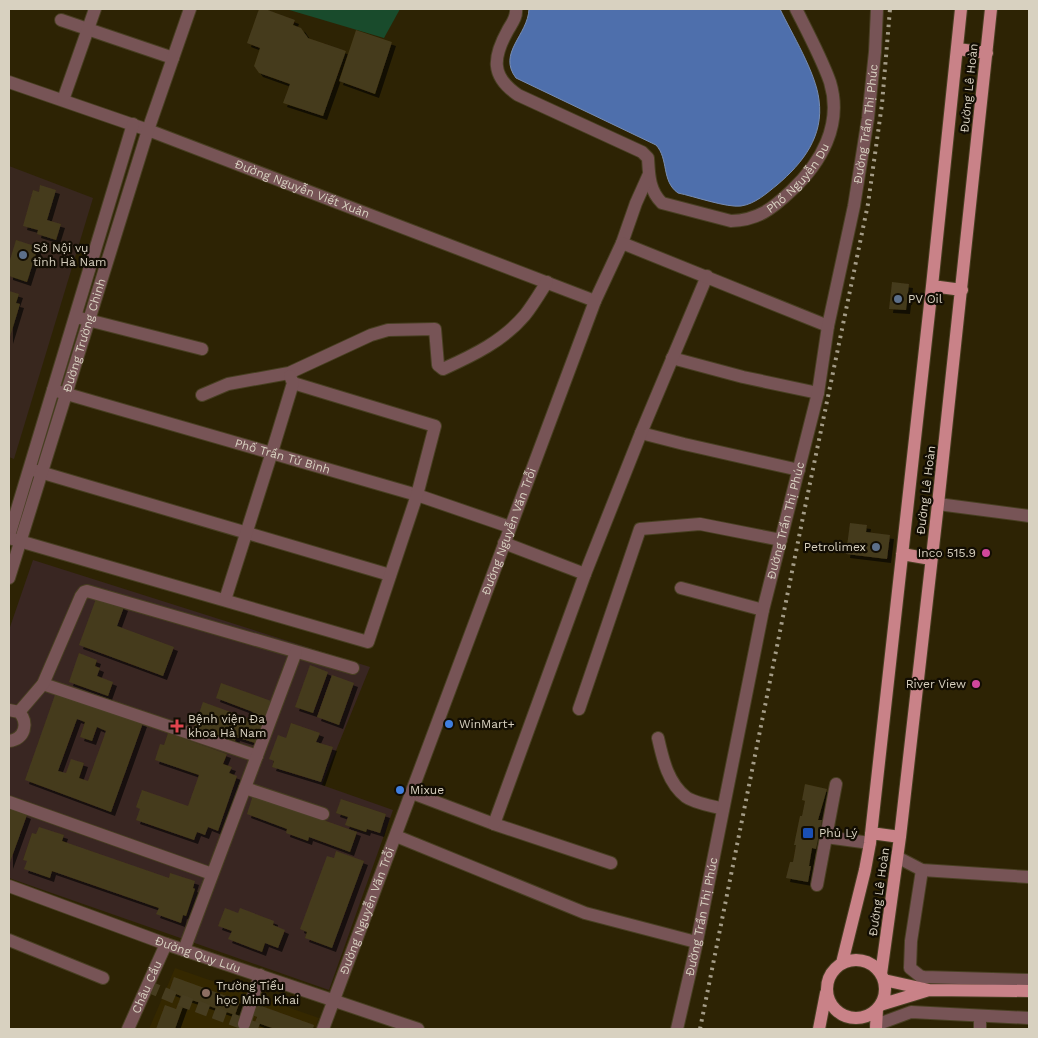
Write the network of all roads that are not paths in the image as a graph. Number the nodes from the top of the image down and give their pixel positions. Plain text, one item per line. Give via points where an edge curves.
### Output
1 (94, 9) edge
2 (190, 9) edge
3 (516, 9) edge
4 (796, 9) edge
5 (877, 9) edge
6 (961, 9) edge
7 (991, 9) edge
8 (61, 20) dead end
9 (88, 28) junction
10 (958, 49) junction
11 (987, 53) junction
12 (173, 58) junction
13 (9, 82) edge
14 (64, 100) junction
15 (132, 124) junction
16 (148, 130) junction
17 (649, 174) junction
18 (103, 223) junction
19 (117, 228) junction
20 (622, 243) junction
21 (707, 276) junction
22 (547, 282) junction
23 (932, 286) junction
24 (962, 290) junction
25 (595, 301) junction
26 (74, 317) junction
27 (88, 320) junction
28 (828, 326) junction
29 (202, 349) dead end
30 (672, 358) junction
31 (291, 378) junction
32 (59, 392) junction
33 (818, 393) junction
34 (202, 395) dead end
35 (641, 433) junction
36 (272, 452) junction
37 (799, 470) junction
38 (35, 471) junction
39 (417, 495) junction
40 (938, 504) junction
41 (1029, 516) edge
42 (510, 527) junction
43 (247, 532) junction
44 (12, 538) edge
45 (781, 540) junction
46 (504, 543) junction
47 (902, 554) junction
48 (931, 558) junction
49 (390, 574) junction
50 (585, 574) junction
51 (9, 578) edge
52 (681, 588) dead end
53 (225, 600) junction
54 (763, 610) junction
55 (296, 652) junction
56 (353, 668) dead end
57 (43, 684) junction
58 (579, 709) dead end
59 (14, 711) edge
60 (658, 738) dead end
61 (9, 741) edge
62 (257, 756) junction
63 (836, 784) dead end
64 (245, 788) junction
65 (412, 793) junction
66 (9, 802) edge
67 (723, 810) junction
68 (323, 814) dead end
69 (494, 824) junction
70 (396, 836) junction
71 (900, 836) junction
72 (826, 837) junction
73 (870, 838) junction
74 (897, 857) junction
75 (611, 864) dead end
76 (922, 870) junction
77 (212, 874) junction
78 (1029, 877) edge
79 (817, 884) dead end
80 (9, 886) edge
81 (9, 940) edge
82 (696, 942) junction
83 (166, 944) junction
84 (184, 950) junction
85 (842, 963) junction
86 (260, 975) junction
87 (882, 977) junction
88 (103, 978) dead end
89 (1029, 980) edge
90 (929, 990) junction
91 (1029, 991) edge
92 (826, 993) junction
93 (334, 1000) junction
94 (879, 1007) junction
95 (1029, 1018) edge
96 (980, 1023) edge
97 (244, 1024) dead end
98 (876, 1027) edge
99 (412, 1028) edge
100 (128, 1029) edge
101 (323, 1029) edge
102 (677, 1029) edge
103 (819, 1029) edge

1 - 9 street
2 - 12 street, Đường Trường Chinh
3 - 17 street, Phố Nguyễn Du via 496,56 499,73 508,88 642,152 648,158
4 - 17 street, Phố Nguyễn Du via 830,82 833,96 829,136 821,157 807,176 773,209 753,218 731,221 662,203 655,196
5 - 28 street, Đường Trần Thị Phúc via 868,118 854,206
6 - 10 main road, Đường Lê Hoàn
7 - 11 main road, Đường Lê Hoàn
8 - 9 street
9 - 12 street
9 - 14 street
10 - 11 main road
10 - 23 main road, Đường Lê Hoàn
11 - 24 main road, Đường Lê Hoàn
12 - 16 street, Đường Trường Chinh
13 - 14 street, Đường Nguyễn Viết Xuân
14 - 15 street, Đường Nguyễn Viết Xuân
15 - 16 street, Đường Nguyễn Viết Xuân
15 - 18 street, Đường Trường Chinh
16 - 19 street, Đường Trường Chinh
16 - 22 street, Đường Nguyễn Viết Xuân
17 - 20 street
18 - 19 street
18 - 26 street, Đường Trường Chinh
19 - 27 street, Đường Trường Chinh
20 - 21 street
20 - 25 street, Đường Nguyễn Văn Trỗi
21 - 28 street
21 - 30 street
22 - 25 street, Đường Nguyễn Viết Xuân
22 - 31 street via 525,314 501,338 443,369 438,365 435,329 388,330 371,335
23 - 24 main road
23 - 47 main road, Đường Lê Hoàn
24 - 40 main road, Đường Lê Hoàn
25 - 42 street, Đường Nguyễn Văn Trỗi
26 - 27 street
26 - 32 street, Đường Trường Chinh
27 - 29 street
27 - 32 street, Đường Trường Chinh
28 - 33 street, Đường Trần Thị Phúc
30 - 33 street
30 - 35 street
31 - 34 street via 228,384
31 - 36 street
31 - 39 street via 435,426
32 - 36 street, Phố Trần Tử Bình
32 - 38 street, Đường Trường Chinh
33 - 37 street, Đường Trần Thị Phúc
35 - 37 street
35 - 50 street
36 - 39 street, Phố Trần Tử Bình
36 - 43 street
37 - 45 street, Đường Trần Thị Phúc
38 - 43 street
38 - 44 street, Đường Trường Chinh
39 - 42 street, Phố Trần Tử Bình
39 - 49 street
40 - 41 street
40 - 48 main road, Đường Lê Hoàn
42 - 46 street, Đường Nguyễn Văn Trỗi
43 - 49 street
43 - 53 street
44 - 51 street, Đường Trường Chinh
44 - 53 street
45 - 54 street, Đường Trần Thị Phúc
45 - 58 street via 700,524 640,529
46 - 50 street
46 - 65 street, Đường Nguyễn Văn Trỗi
47 - 48 main road
47 - 73 main road, Đường Lê Hoàn
48 - 71 main road, Đường Lê Hoàn
49 - 53 street via 368,642
50 - 69 street
52 - 54 street
54 - 67 street, Đường Trần Thị Phúc
55 - 56 street
55 - 57 street via 87,591 81,596
55 - 62 street
57 - 59 street
57 - 62 street
59 - 61 street via 25,720 24,730 18,738
60 - 67 street via 670,780 687,798
62 - 64 street
63 - 72 street
64 - 68 street
64 - 77 street
65 - 69 street
65 - 70 street, Đường Nguyễn Văn Trỗi
66 - 77 street
67 - 82 street, Đường Trần Thị Phúc
69 - 75 street
70 - 82 street via 585,913
70 - 93 street, Đường Nguyễn Văn Trỗi
71 - 73 main road
71 - 74 main road, Đường Lê Hoàn
72 - 73 street
72 - 79 street
73 - 85 main road, Đường Lê Hoàn
74 - 76 street
74 - 87 main road, Đường Lê Hoàn
76 - 78 street
76 - 89 street via 910,968 924,977
77 - 84 street
80 - 83 street, Đường Quy Lưu
81 - 88 street
82 - 102 street, Đường Trần Thị Phúc
83 - 84 street, Đường Quy Lưu
83 - 100 street, Châu Cầu
84 - 86 street, Đường Quy Lưu
85 - 87 main road via 850,960 868,962
85 - 92 main road via 830,975
86 - 93 street, Đường Quy Lưu
86 - 97 street
87 - 90 main road
87 - 94 main road via 885,990
90 - 91 main road
90 - 94 main road
92 - 94 main road via 835,1009 851,1018 870,1015
92 - 103 main road
93 - 99 street, Đường Quy Lưu
93 - 101 street, Đường Nguyễn Văn Trỗi
94 - 98 main road
95 - 96 street
96 - 98 street via 911,1012

